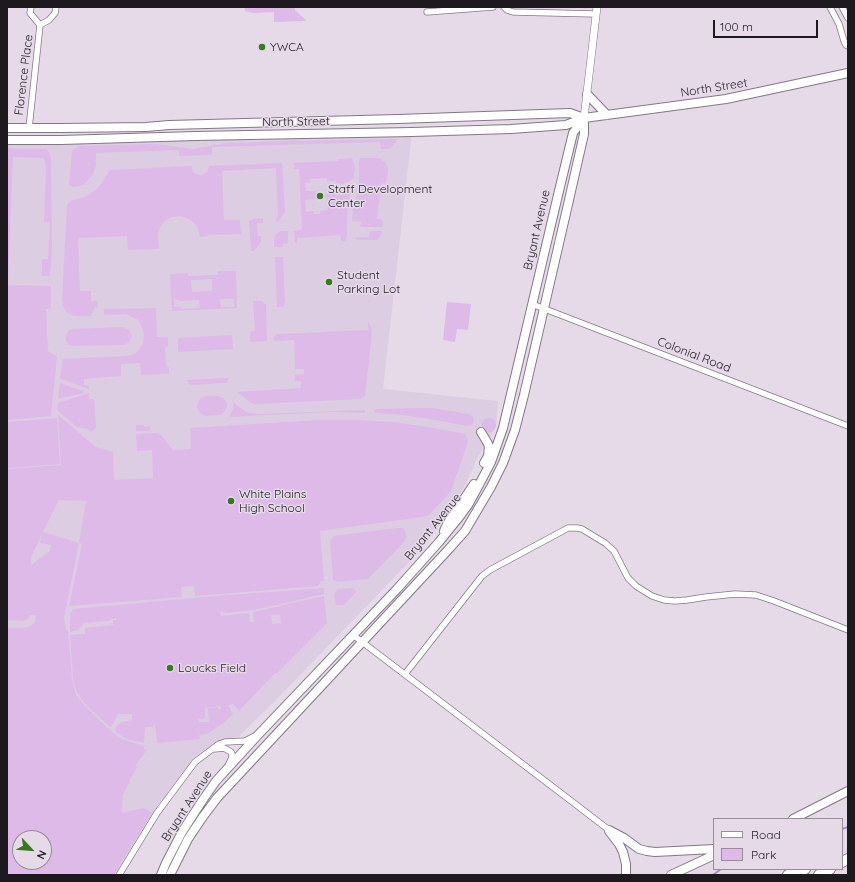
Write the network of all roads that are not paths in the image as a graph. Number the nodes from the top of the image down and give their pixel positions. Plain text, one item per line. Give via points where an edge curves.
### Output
1 (31, 7) edge
2 (56, 7) edge
3 (494, 7) edge
4 (504, 7) edge
5 (830, 7) edge
6 (842, 7) edge
7 (597, 10) edge
8 (427, 12) dead end
9 (848, 19) edge
10 (840, 24) junction
11 (40, 25) junction
12 (848, 46) edge
13 (848, 73) edge
14 (587, 94) junction
15 (607, 115) junction
16 (584, 118) junction
17 (7, 128) edge
18 (29, 128) junction
19 (7, 140) edge
20 (532, 304) junction
21 (544, 309) junction
22 (848, 426) edge
23 (481, 432) dead end
24 (439, 542) junction
25 (848, 630) edge
26 (353, 635) junction
27 (362, 642) junction
28 (405, 674) junction
29 (258, 735) junction
30 (213, 749) junction
31 (225, 770) junction
32 (848, 791) edge
33 (794, 818) edge
34 (608, 830) junction
35 (713, 849) edge
36 (713, 855) edge
37 (802, 870) edge
38 (119, 875) edge
39 (161, 875) edge
40 (170, 875) edge
41 (626, 875) edge
42 (671, 875) edge
43 (788, 875) edge

1 - 11 street, Florence Place via 30,13
2 - 11 street, Florence Place via 49,20
3 - 8 street
4 - 7 street via 513,12
5 - 10 street
6 - 9 street
7 - 14 street, Bryant Avenue
9 - 10 street
10 - 12 street via 844,41
11 - 18 street, Florence Place
13 - 15 main road, North Street via 726,99
14 - 15 main road
14 - 16 street, Bryant Avenue
15 - 16 main road, North Street
16 - 18 main road, North Street via 570,113 146,127
16 - 19 main road, North Street via 566,125 503,129
16 - 20 main road, Bryant Avenue via 573,133
16 - 21 main road, Bryant Avenue via 584,134
17 - 18 main road, North Street
20 - 21 street, Colonial Road
20 - 24 main road, Bryant Avenue via 503,428 495,451 468,505
21 - 22 street, Colonial Road
21 - 27 main road, Bryant Avenue via 515,430 491,487 465,531
23 - 24 main road via 489,446 488,456
24 - 26 main road, Bryant Avenue
25 - 28 street via 756,595 735,594 675,601 652,596 628,578 614,552 605,543 582,529 568,528 482,576
26 - 27 street
26 - 29 main road, Bryant Avenue
27 - 28 street
27 - 40 main road, Bryant Avenue via 217,798 188,839
28 - 34 street
29 - 30 street via 245,741 224,742
29 - 31 main road, Bryant Avenue
30 - 31 street via 224,748 231,752 232,757
30 - 38 street via 195,762 157,813
31 - 39 main road, Bryant Avenue via 182,832
32 - 33 main road
34 - 35 main road via 647,852
34 - 41 main road via 623,852
36 - 42 main road
37 - 43 highway

